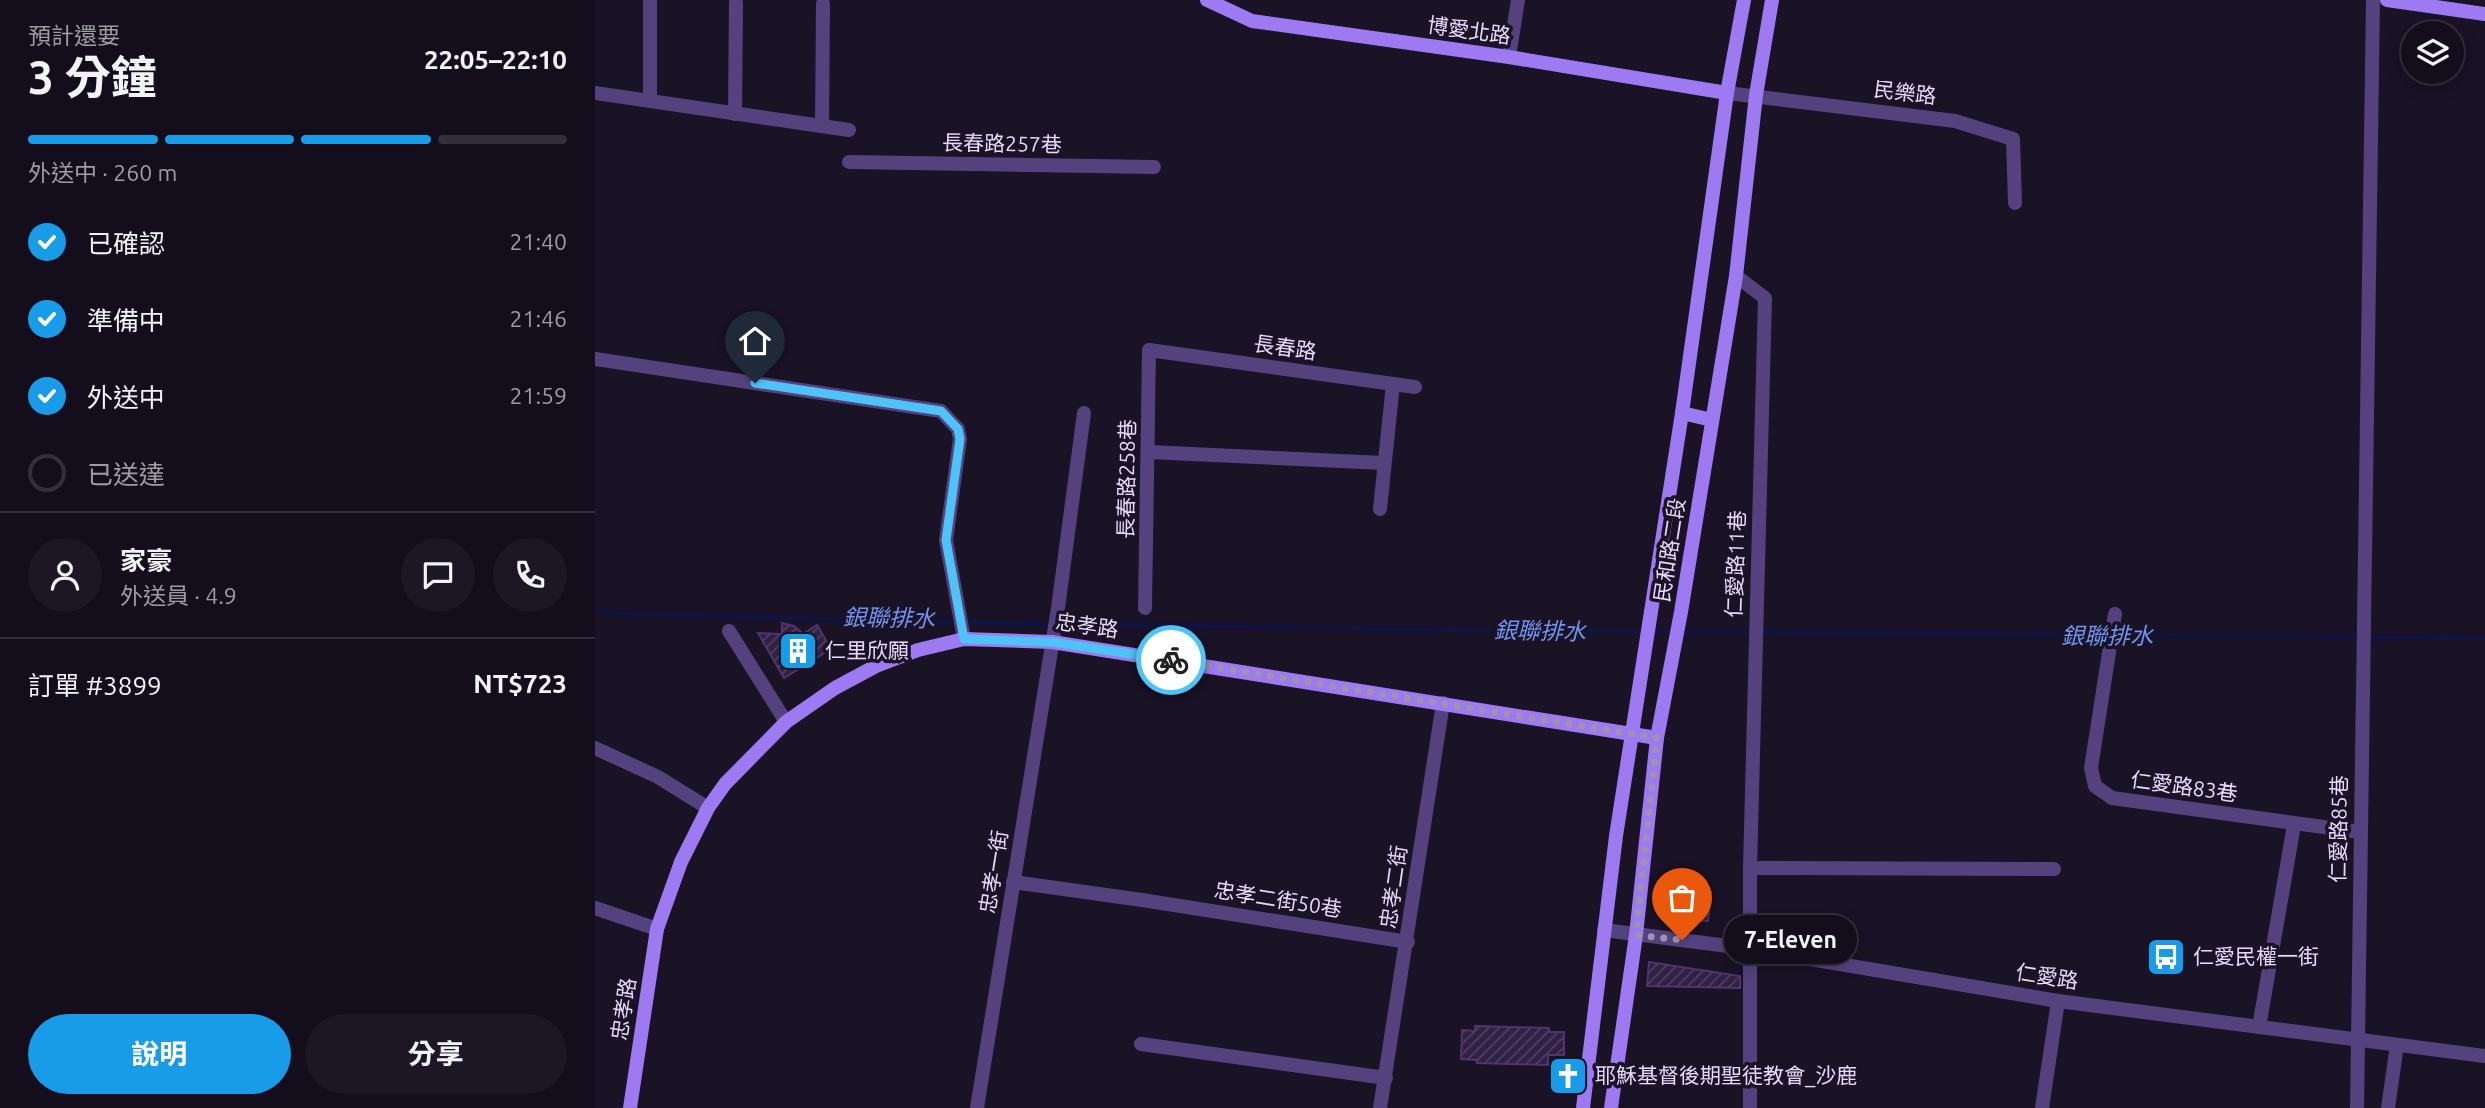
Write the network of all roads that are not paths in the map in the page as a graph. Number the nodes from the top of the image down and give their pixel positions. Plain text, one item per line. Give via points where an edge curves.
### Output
1 (1207, 0) edge
2 (1518, 0) edge
3 (1744, 0) edge
4 (1772, 0) edge
5 (2373, 0) edge
6 (2387, 0) edge
7 (650, 1) edge
8 (736, 3) dead end
9 (2422, 3) edge
10 (823, 4) dead end
11 (2485, 14) edge
12 (1510, 57) junction
13 (595, 93) edge
14 (1727, 93) junction
15 (1756, 96) junction
16 (650, 102) junction
17 (735, 114) junction
18 (822, 126) junction
19 (849, 130) dead end
20 (849, 162) dead end
21 (1154, 167) dead end
22 (2015, 202) dead end
23 (1736, 276) junction
24 (1149, 351) joint
25 (595, 359) edge
26 (1392, 384) junction
27 (1415, 387) dead end
28 (1084, 413) dead end
29 (1682, 413) junction
30 (1712, 420) junction
31 (1149, 452) junction
32 (1384, 463) junction
33 (1380, 509) dead end
34 (1145, 608) dead end
35 (2114, 619) dead end
36 (729, 631) dead end
37 (964, 639) junction
38 (1052, 642) junction
39 (1443, 703) junction
40 (786, 722) junction
41 (1632, 734) junction
42 (1657, 738) junction
43 (595, 748) edge
44 (708, 808) junction
45 (2294, 825) junction
46 (2360, 832) junction
47 (1749, 868) junction
48 (2054, 869) dead end
49 (1013, 882) junction
50 (595, 908) edge
51 (657, 929) junction
52 (1604, 930) junction
53 (1636, 935) junction
54 (1408, 942) junction
55 (1751, 949) junction
56 (2058, 1001) junction
57 (2259, 1027) junction
58 (2359, 1041) junction
59 (1141, 1044) dead end
60 (2396, 1045) junction
61 (2485, 1056) edge
62 (1386, 1078) junction
63 (630, 1108) edge
64 (977, 1108) edge
65 (1380, 1108) edge
66 (1583, 1108) edge
67 (1611, 1108) edge
68 (1750, 1108) edge
69 (2042, 1108) edge
70 (2357, 1108) edge
71 (2388, 1108) edge

1 - 12 street, 博愛北路 via 1252,21
2 - 12 street
3 - 14 street, 民和路二段
4 - 15 street, 民和路二段
5 - 46 street, 仁愛路85巷
6 - 9 street
7 - 16 street
8 - 17 street
9 - 11 street
10 - 18 street
12 - 14 street, 博愛北路
13 - 16 street
14 - 15 street, 民樂路
14 - 29 street, 民和路二段
15 - 22 street, 民樂路 via 1955,121 2013,139
15 - 23 street, 民和路二段
16 - 17 street
17 - 18 street
18 - 19 street
20 - 21 street, 長春路257巷
23 - 30 street, 民和路二段
23 - 47 street, 仁愛路11巷 via 1765,298
24 - 26 street, 長春路
24 - 31 street, 長春路258巷
25 - 37 street via 941,411 958,429 960,439 946,540
26 - 27 street, 長春路
26 - 32 street
28 - 38 street, 忠孝一街
29 - 30 street
29 - 41 street, 民和路二段
30 - 42 street, 民和路二段
31 - 32 street
31 - 34 street, 長春路258巷
32 - 33 street
35 - 45 street, 仁愛路83巷 via 2091,768 2095,786 2112,798
36 - 40 street
37 - 38 street, 忠孝路
37 - 40 street, 忠孝路 via 876,666
38 - 39 street, 忠孝路
38 - 49 street, 忠孝一街
39 - 41 street, 忠孝路
39 - 54 street, 忠孝二街
40 - 44 street, 忠孝路
41 - 42 street, 忠孝路
41 - 52 street, 民和路二段
42 - 53 street, 民和路二段
43 - 44 street via 658,777
44 - 51 street, 忠孝路 via 681,862
45 - 46 street, 仁愛路83巷
45 - 57 street
46 - 58 street, 仁愛路85巷
47 - 48 street
47 - 55 street, 仁愛路11巷
49 - 54 street, 忠孝二街50巷
49 - 64 street, 忠孝一街
50 - 51 street
51 - 63 street, 忠孝路
52 - 53 street, 仁愛路
52 - 66 street, 民和路二段
53 - 55 street, 仁愛路
53 - 67 street, 民和路二段
54 - 62 street, 忠孝二街
55 - 56 street, 仁愛路
55 - 68 street, 仁愛路11巷
56 - 57 street, 仁愛路
56 - 69 street
57 - 58 street, 仁愛路
58 - 60 street, 仁愛路
58 - 70 street, 仁愛路85巷
59 - 62 street
60 - 61 street, 仁愛路
60 - 71 street
62 - 65 street, 忠孝二街

